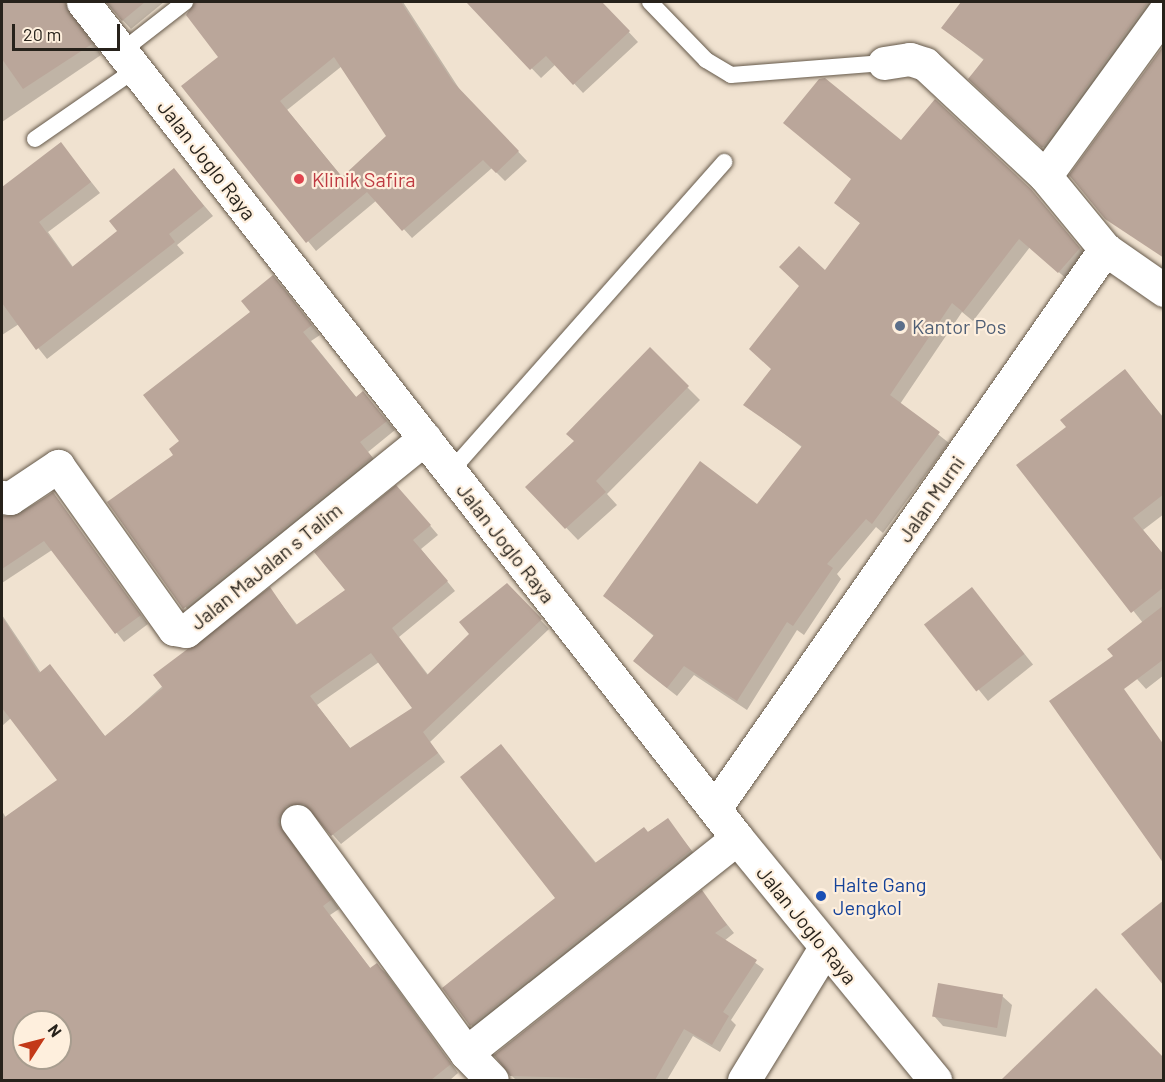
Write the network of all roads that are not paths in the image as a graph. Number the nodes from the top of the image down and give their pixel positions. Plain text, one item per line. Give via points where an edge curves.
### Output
1 (83, 2) edge
2 (185, 2) edge
3 (650, 2) edge
4 (1164, 12) edge
5 (129, 60) junction
6 (884, 63) joint
7 (35, 139) dead end
8 (724, 162) dead end
9 (1045, 176) junction
10 (1105, 249) junction
11 (1164, 290) edge
12 (424, 438) junction
13 (450, 472) junction
14 (2, 497) edge
15 (716, 808) junction
16 (297, 821) dead end
17 (737, 838) junction
18 (825, 948) junction
19 (465, 1053) junction
20 (492, 1080) edge
21 (744, 1080) edge
22 (935, 1080) edge

1 - 5 street, Jalan Joglo Raya
2 - 5 lane
3 - 6 lane via 706,60 731,75
4 - 9 street
5 - 7 lane
5 - 12 street, Jalan Joglo Raya
6 - 9 street via 910,59 925,64
8 - 13 lane
9 - 10 street
10 - 11 street
10 - 15 street, Jalan Murni
12 - 13 street, Jalan Joglo Raya
12 - 14 street, Jalan MaJalan s Talim via 186,631 174,629 58,466 10,498
13 - 15 street, Jalan Joglo Raya
15 - 17 street, Jalan Joglo Raya
16 - 19 street
17 - 18 street, Jalan Joglo Raya
17 - 19 street
18 - 21 street
18 - 22 street, Jalan Joglo Raya
19 - 20 street

